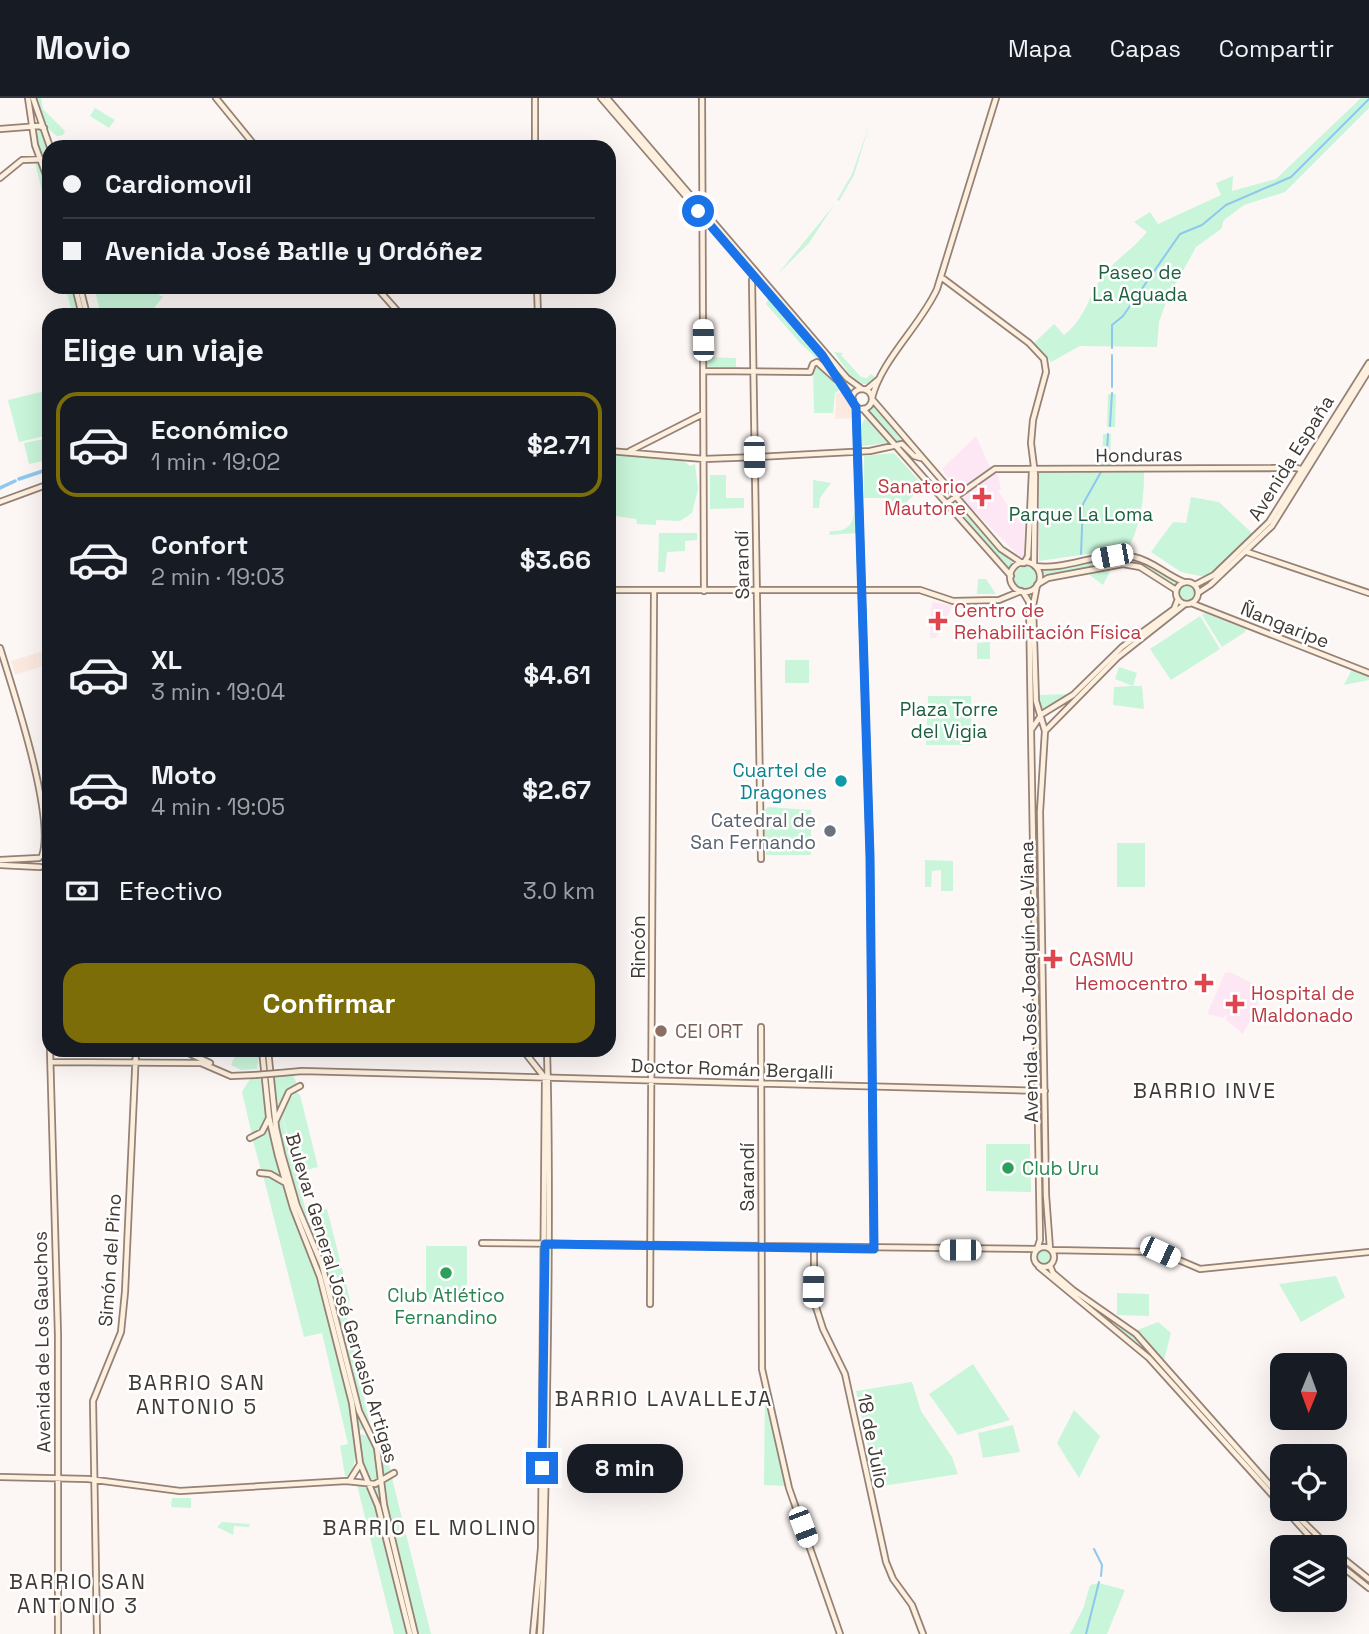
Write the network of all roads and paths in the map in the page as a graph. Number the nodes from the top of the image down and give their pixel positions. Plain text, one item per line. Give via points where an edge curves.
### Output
1 (28, 98) edge
2 (33, 98) edge
3 (216, 98) edge
4 (535, 98) edge
5 (601, 98) edge
6 (607, 98) edge
7 (702, 98) edge
8 (996, 98) edge
9 (33, 127) junction
10 (0, 129) edge
11 (45, 129) junction
12 (48, 140) edge
13 (250, 140) edge
14 (536, 140) edge
15 (40, 159) junction
16 (42, 164) edge
17 (0, 178) edge
18 (702, 210) junction
19 (703, 216) junction
20 (755, 273) junction
21 (941, 277) junction
22 (382, 294) edge
23 (395, 308) edge
24 (1369, 363) edge
25 (1369, 370) edge
26 (704, 371) junction
27 (753, 371) junction
28 (880, 378) junction
29 (841, 383) junction
30 (864, 390) junction
31 (872, 398) junction
32 (853, 400) junction
33 (856, 407) junction
34 (863, 409) junction
35 (704, 413) junction
36 (640, 446) junction
37 (897, 446) junction
38 (858, 452) junction
39 (616, 453) edge
40 (628, 453) junction
41 (642, 453) junction
42 (754, 457) junction
43 (704, 458) junction
44 (920, 458) junction
45 (1032, 470) junction
46 (1304, 470) junction
47 (42, 487) edge
48 (956, 498) junction
49 (0, 502) edge
50 (948, 504) junction
51 (1032, 519) junction
52 (1244, 551) junction
53 (1023, 563) junction
54 (1034, 566) junction
55 (1011, 576) junction
56 (1184, 582) junction
57 (1038, 585) junction
58 (1195, 585) junction
59 (616, 590) edge
60 (862, 590) junction
61 (1176, 590) junction
62 (654, 591) junction
63 (704, 591) junction
64 (756, 591) junction
65 (1022, 591) junction
66 (1198, 593) junction
67 (1369, 593) edge
68 (1178, 599) junction
69 (1188, 603) junction
70 (0, 648) edge
71 (1369, 673) edge
72 (1040, 716) junction
73 (1031, 730) junction
74 (1045, 731) junction
75 (1040, 777) junction
76 (1031, 780) junction
77 (1040, 788) junction
78 (1031, 803) junction
79 (1040, 812) junction
80 (42, 823) edge
81 (42, 848) edge
82 (40, 857) junction
83 (761, 859) dead end
84 (0, 862) edge
85 (40, 867) joint
86 (761, 1027) dead end
87 (51, 1057) edge
88 (135, 1057) edge
89 (196, 1057) edge
90 (263, 1057) edge
91 (269, 1057) edge
92 (529, 1057) edge
93 (547, 1057) edge
94 (51, 1062) junction
95 (135, 1063) junction
96 (547, 1067) junction
97 (541, 1070) junction
98 (255, 1074) junction
99 (547, 1078) junction
100 (652, 1080) junction
101 (761, 1084) junction
102 (300, 1086) dead end
103 (872, 1087) junction
104 (1045, 1091) junction
105 (1035, 1092) junction
106 (270, 1117) junction
107 (275, 1121) junction
108 (250, 1138) dead end
109 (260, 1173) dead end
110 (284, 1182) junction
111 (482, 1243) dead end
112 (547, 1245) junction
113 (650, 1247) junction
114 (762, 1248) junction
115 (814, 1248) junction
116 (874, 1249) junction
117 (1037, 1249) junction
118 (1010, 1250) junction
119 (1051, 1250) junction
120 (1075, 1251) junction
121 (1369, 1252) edge
122 (1054, 1258) junction
123 (1033, 1259) junction
124 (1050, 1266) junction
125 (1039, 1267) junction
126 (650, 1304) dead end
127 (360, 1463) junction
128 (394, 1473) dead end
129 (0, 1477) edge
130 (58, 1477) junction
131 (382, 1479) junction
132 (94, 1480) junction
133 (346, 1481) junction
134 (369, 1484) junction
135 (1270, 1485) edge
136 (1302, 1521) edge
137 (1308, 1535) edge
138 (1317, 1535) edge
139 (1347, 1562) edge
140 (1347, 1571) edge
141 (1369, 1579) edge
142 (1369, 1588) edge
143 (58, 1634) edge
144 (97, 1634) edge
145 (413, 1634) edge
146 (533, 1634) edge
147 (540, 1634) edge
148 (840, 1634) edge
149 (923, 1634) edge

1 - 9 street
2 - 11 street
3 - 13 street
4 - 14 street
5 - 19 street
6 - 18 street
7 - 18 street
8 - 21 street
9 - 10 street
9 - 11 street
9 - 15 street
11 - 12 street
15 - 16 street
15 - 17 street via 22,160
18 - 19 street
18 - 20 street
19 - 20 street
19 - 26 street
20 - 27 street, Sarandí
20 - 29 street
20 - 30 street via 847,378
21 - 28 street via 925,313
21 - 45 street via 1044,359 1046,372 1031,431
22 - 23 street
24 - 46 street, Avenida España
25 - 46 street, Avenida España
26 - 27 street
26 - 35 street
27 - 29 street via 810,372 818,362
27 - 42 street, Sarandí
28 - 30 street
28 - 31 street
29 - 32 street
30 - 31 street
30 - 32 street via 854,394
31 - 34 street
31 - 44 street
32 - 33 street
33 - 34 street
33 - 38 street
34 - 37 street
35 - 36 street
35 - 43 street
36 - 40 street
36 - 41 street
37 - 38 street
37 - 44 street via 903,444
37 - 50 street
38 - 42 street
38 - 60 street
39 - 40 street
40 - 41 street
41 - 43 street
42 - 43 street
42 - 64 street, Sarandí
43 - 63 street
44 - 48 street
45 - 46 street, Honduras
45 - 48 street, Honduras via 995,469
45 - 51 street
46 - 52 street, Avenida España
47 - 49 street
48 - 50 street, Honduras
48 - 53 street via 1001,549
50 - 55 street
51 - 53 street
51 - 54 street
52 - 58 street, Avenida España
52 - 66 street, Avenida España
52 - 67 street
53 - 54 street
53 - 55 street
54 - 56 street via 1050,568 1131,556
54 - 57 street
55 - 65 street via 1013,585
56 - 58 street
56 - 61 street
57 - 61 street via 1048,578 1124,564 1140,567
57 - 65 street
57 - 72 street, Avenida José Joaquín de Viana via 1034,618
58 - 66 street
59 - 62 street
60 - 64 street
60 - 65 street via 920,590 953,601 999,600
60 - 103 street
61 - 68 street
62 - 63 street
62 - 100 street, Rincón
63 - 64 street
64 - 83 street, Sarandí
65 - 73 street, Avenida José Joaquín de Viana via 1029,605
66 - 69 street
68 - 69 street
68 - 72 street via 1174,609 1122,647 1077,692
69 - 71 street, Ñangaripe
69 - 74 street via 1118,657
70 - 80 street via 37,782
72 - 73 street
72 - 74 street, Avenida José Joaquín de Viana
73 - 76 street, Avenida José Joaquín de Viana
74 - 75 street, Avenida José Joaquín de Viana
75 - 76 street via 1035,774
75 - 77 street, Avenida José Joaquín de Viana
76 - 77 street
76 - 78 street, Avenida José Joaquín de Viana
77 - 79 street, Avenida José Joaquín de Viana
78 - 79 street
78 - 105 street, Avenida José Joaquín de Viana
79 - 104 street, Avenida José Joaquín de Viana
81 - 82 street
82 - 84 street
82 - 85 street
84 - 85 street
86 - 101 street, Sarandí
87 - 94 street, Avenida de Los Gauchos
88 - 95 street, Simón del Pino
89 - 98 street via 229,1073
90 - 106 street, Bulevar General José Gervasio Artigas
91 - 107 street, Bulevar General José Gervasio Artigas
92 - 97 street
93 - 96 street
94 - 95 street
94 - 130 street, Avenida de Los Gauchos
95 - 98 street via 206,1064 231,1076
95 - 132 street, Simón del Pino via 125,1292 121,1332 93,1401
96 - 97 street
96 - 99 street
97 - 99 street
98 - 99 street, Doctor Román Bergalli, bridge via 292,1071
99 - 100 street, Doctor Román Bergalli
99 - 112 street
100 - 101 street, Doctor Román Bergalli
100 - 113 street, Rincón
101 - 103 street, Doctor Román Bergalli
101 - 114 street, Sarandí
102 - 107 street via 289,1092
103 - 105 street, Doctor Román Bergalli
103 - 116 street
104 - 105 street, Doctor Román Bergalli
104 - 119 street, Avenida José Joaquín de Viana via 1047,1244
105 - 117 street, Avenida José Joaquín de Viana
106 - 108 street via 262,1132
106 - 110 street, Bulevar General José Gervasio Artigas
107 - 131 street, Bulevar General José Gervasio Artigas via 294,1195 325,1276 359,1411 377,1448
109 - 110 street
110 - 127 street, Bulevar General José Gervasio Artigas via 320,1277 352,1403
111 - 112 street
112 - 113 street
112 - 146 street via 541,1548
112 - 147 street
113 - 114 street
113 - 126 street, Rincón
114 - 115 street
114 - 148 street, Sarandí via 762,1369 789,1488
115 - 116 street
115 - 149 street, 18 de Julio via 814,1301 822,1329 845,1374 886,1562
116 - 118 street
117 - 118 street
117 - 119 street
117 - 123 street
118 - 123 street
119 - 120 street
119 - 122 street
120 - 121 street via 1160,1252 1200,1269
120 - 122 street
122 - 124 street
123 - 125 street
124 - 125 street
124 - 135 street via 1073,1290 1136,1334
125 - 137 street via 1149,1358
127 - 133 street via 355,1476
127 - 134 street, Bulevar General José Gervasio Artigas
128 - 131 street
129 - 130 street
130 - 132 street
130 - 143 street, Avenida de Los Gauchos
131 - 134 street
131 - 145 street, Bulevar General José Gervasio Artigas
132 - 133 street via 180,1491
132 - 144 street, Simón del Pino
133 - 134 street
134 - 145 street, Bulevar General José Gervasio Artigas
136 - 138 street
139 - 141 street
140 - 142 street

